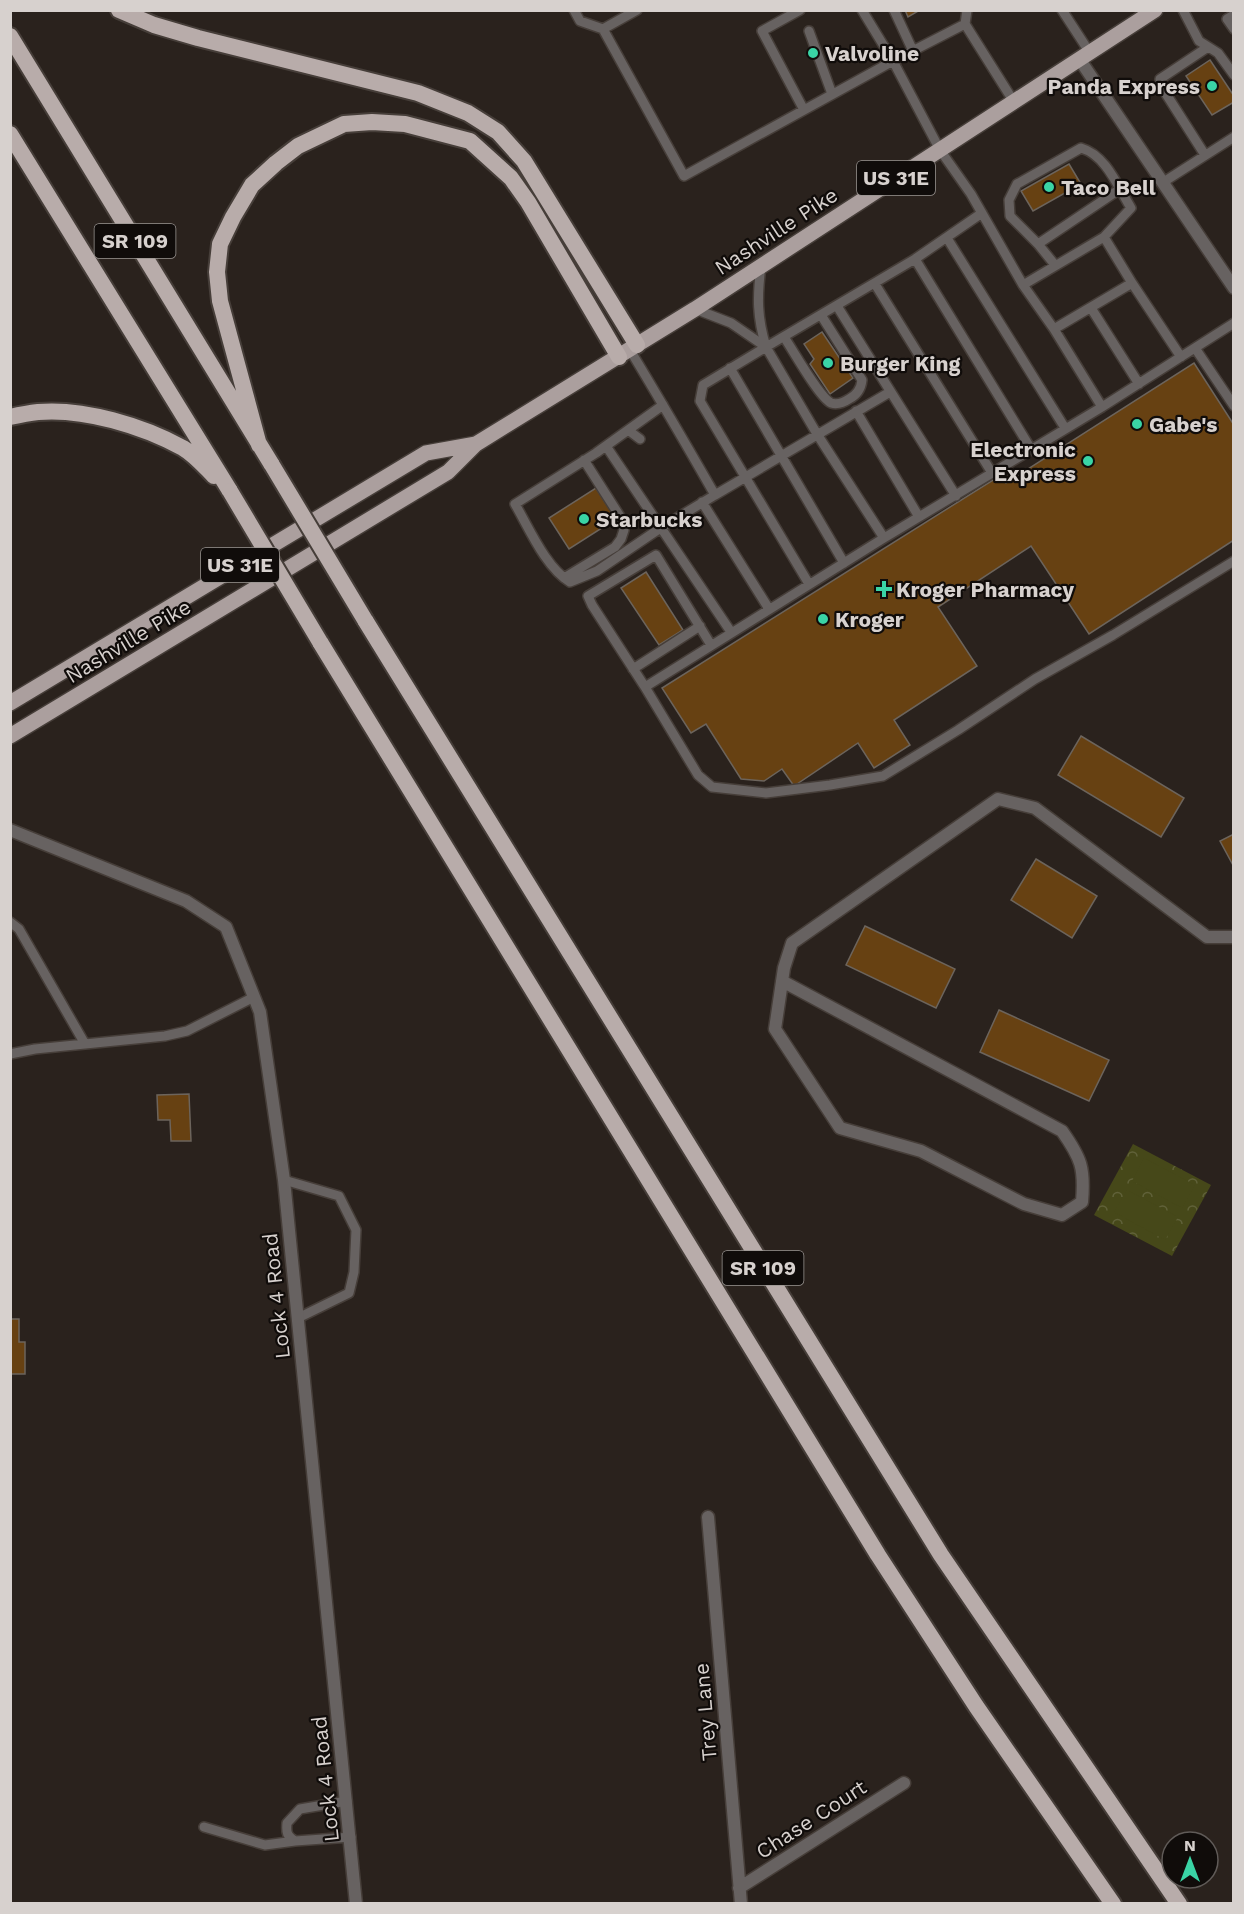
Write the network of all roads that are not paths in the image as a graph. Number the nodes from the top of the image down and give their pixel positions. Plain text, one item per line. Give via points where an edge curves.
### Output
1 (119, 10) edge
2 (574, 10) edge
3 (638, 10) edge
4 (800, 10) edge
5 (862, 10) edge
6 (894, 10) edge
7 (967, 10) edge
8 (1062, 10) edge
9 (1155, 10) edge
10 (1183, 10) edge
11 (1228, 15) edge
12 (965, 24) junction
13 (603, 29) junction
14 (1233, 29) edge
15 (809, 31) dead end
16 (10, 36) edge
17 (1208, 47) junction
18 (913, 51) junction
19 (1085, 56) junction
20 (893, 61) junction
21 (1233, 75) edge
22 (832, 94) junction
23 (1014, 102) junction
24 (804, 110) junction
25 (10, 134) edge
26 (1233, 137) edge
27 (940, 150) junction
28 (1205, 155) junction
29 (1162, 183) junction
30 (1119, 189) junction
31 (982, 213) junction
32 (1104, 237) junction
33 (947, 238) junction
34 (1038, 244) junction
35 (915, 259) junction
36 (1055, 265) junction
37 (761, 266) junction
38 (1132, 283) junction
39 (875, 284) junction
40 (1023, 285) junction
41 (1233, 288) edge
42 (837, 306) junction
43 (1091, 308) junction
44 (695, 309) junction
45 (820, 315) junction
46 (1233, 323) edge
47 (1054, 329) junction
48 (784, 337) junction
49 (766, 347) junction
50 (1195, 348) junction
51 (628, 351) junction
52 (1181, 357) junction
53 (730, 368) junction
54 (1139, 384) junction
55 (890, 392) junction
56 (663, 405) junction
57 (1233, 406) edge
58 (1102, 407) junction
59 (856, 411) junction
60 (10, 417) edge
61 (1065, 428) junction
62 (628, 430) junction
63 (818, 434) junction
64 (640, 439) dead end
65 (476, 444) junction
66 (259, 445) junction
67 (606, 446) junction
68 (1031, 449) junction
69 (781, 455) junction
70 (584, 460) junction
71 (992, 473) junction
72 (744, 476) junction
73 (230, 491) junction
74 (715, 495) junction
75 (956, 496) junction
76 (702, 502) junction
77 (919, 517) junction
78 (662, 527) junction
79 (884, 538) junction
80 (1233, 561) edge
81 (844, 563) junction
82 (690, 570) junction
83 (597, 571) junction
84 (564, 578) junction
85 (673, 582) junction
86 (809, 584) junction
87 (605, 585) junction
88 (769, 609) junction
89 (700, 626) junction
90 (731, 633) junction
91 (711, 645) junction
92 (633, 669) junction
93 (645, 687) junction
94 (10, 703) edge
95 (15, 733) edge
96 (10, 744) edge
97 (10, 830) edge
98 (10, 922) edge
99 (1233, 938) edge
100 (782, 981) junction
101 (254, 997) junction
102 (85, 1044) junction
103 (10, 1054) edge
104 (284, 1180) junction
105 (298, 1318) junction
106 (708, 1516) dead end
107 (904, 1782) dead end
108 (347, 1801) junction
109 (204, 1827) dead end
110 (351, 1838) junction
111 (295, 1841) junction
112 (739, 1888) junction
113 (356, 1904) edge
114 (741, 1904) edge
115 (1113, 1904) edge
116 (1179, 1904) edge

1 - 51 highway via 198,38 418,93 468,113 498,132 524,161
2 - 13 lane via 580,21
3 - 13 lane
4 - 24 lane via 762,32
5 - 20 lane
6 - 18 lane
7 - 12 lane
8 - 19 lane
9 - 19 main road, Nashville Pike / US 31E
10 - 17 lane via 1199,41
11 - 14 lane
12 - 18 lane
12 - 23 lane
13 - 24 lane via 684,176
15 - 22 lane
16 - 66 highway, SR 109
17 - 21 lane via 1218,53
17 - 28 lane via 1160,79
18 - 20 lane
19 - 23 main road, Nashville Pike / US 31E
19 - 29 street
20 - 22 lane
20 - 27 lane
22 - 24 lane
23 - 27 main road, Nashville Pike / US 31E
25 - 73 highway, SR 109
26 - 28 lane
27 - 31 lane
27 - 37 main road, Nashville Pike / US 31E
28 - 29 lane
29 - 41 street
30 - 32 lane via 1131,208
30 - 34 lane
30 - 34 lane via 1105,165 1081,148 1017,183 1009,200 1010,216
31 - 33 lane
31 - 40 lane
32 - 36 lane
32 - 38 lane
33 - 35 lane
33 - 61 lane
34 - 36 lane
35 - 39 lane
35 - 68 lane
36 - 40 lane
37 - 44 main road, Nashville Pike / US 31E
37 - 49 lane via 757,306
38 - 43 lane
38 - 52 lane
39 - 42 lane
39 - 71 lane
40 - 47 lane
42 - 45 lane
42 - 55 lane
43 - 47 lane
43 - 54 lane
44 - 49 lane via 730,323
44 - 51 main road, Nashville Pike / US 31E
45 - 48 lane
45 - 48 lane via 862,380 855,395 846,401 828,402
46 - 50 lane
47 - 58 lane
48 - 49 lane
49 - 53 lane
49 - 63 lane
50 - 52 lane
50 - 57 lane
51 - 56 lane
51 - 65 main road, Nashville Pike / US 31E
51 - 66 highway via 511,178 489,156 470,141 405,124 344,124 298,146 252,185 220,244 220,301
52 - 54 lane
53 - 69 lane
53 - 72 lane via 703,385 700,401
54 - 58 lane
55 - 59 lane
55 - 75 lane
56 - 62 lane
56 - 74 lane
58 - 61 lane
59 - 63 lane
59 - 77 lane
60 - 73 highway via 63,412 122,423 185,449
61 - 68 lane
62 - 64 lane
62 - 67 lane
63 - 69 lane
63 - 79 lane
65 - 94 main road, Nashville Pike / US 31E via 426,453
65 - 95 main road, Nashville Pike / US 31E via 448,472
66 - 116 highway, SR 109, bridge via 941,1555
67 - 70 lane
67 - 78 lane
68 - 71 lane
69 - 72 lane
69 - 81 lane
70 - 84 lane via 621,518 624,530 615,547
70 - 84 lane via 515,504 539,547
71 - 75 lane
72 - 74 lane
72 - 86 lane
73 - 115 highway, SR 109, bridge via 878,1555 976,1706
74 - 76 lane
75 - 77 lane
76 - 78 lane
76 - 88 lane
77 - 79 lane
78 - 82 lane
78 - 83 lane
79 - 81 lane
80 - 93 lane via 1035,679 883,776 766,793 712,787 698,775
81 - 86 lane
82 - 85 lane
82 - 90 lane
83 - 84 lane via 570,582
83 - 87 lane
85 - 87 lane via 656,555
85 - 89 lane
86 - 88 lane
87 - 92 lane via 588,596
88 - 90 lane
89 - 91 lane
89 - 92 lane
90 - 91 lane
91 - 93 lane
92 - 93 lane
95 - 96 main road
97 - 101 street, Lock 4 Road via 186,901 226,927
98 - 102 lane via 19,929
99 - 100 street via 1207,937 1035,808 998,799 792,943
100 - 100 street via 776,1029 840,1128 921,1151 1033,1207 1062,1215 1082,1202 1084,1178 1078,1153 1062,1131
101 - 102 lane via 187,1031
101 - 104 street, Lock 4 Road via 260,1012
102 - 103 lane
104 - 105 street, Lock 4 Road
104 - 105 lane via 339,1196 356,1230 354,1272 348,1293
105 - 108 street, Lock 4 Road
106 - 112 street, Trey Lane
107 - 112 street, Chase Court
108 - 110 street, Lock 4 Road
108 - 111 lane via 300,1809 287,1823 286,1833
109 - 111 lane via 265,1845
110 - 111 lane
110 - 113 street, Lock 4 Road
112 - 114 street, Trey Lane

